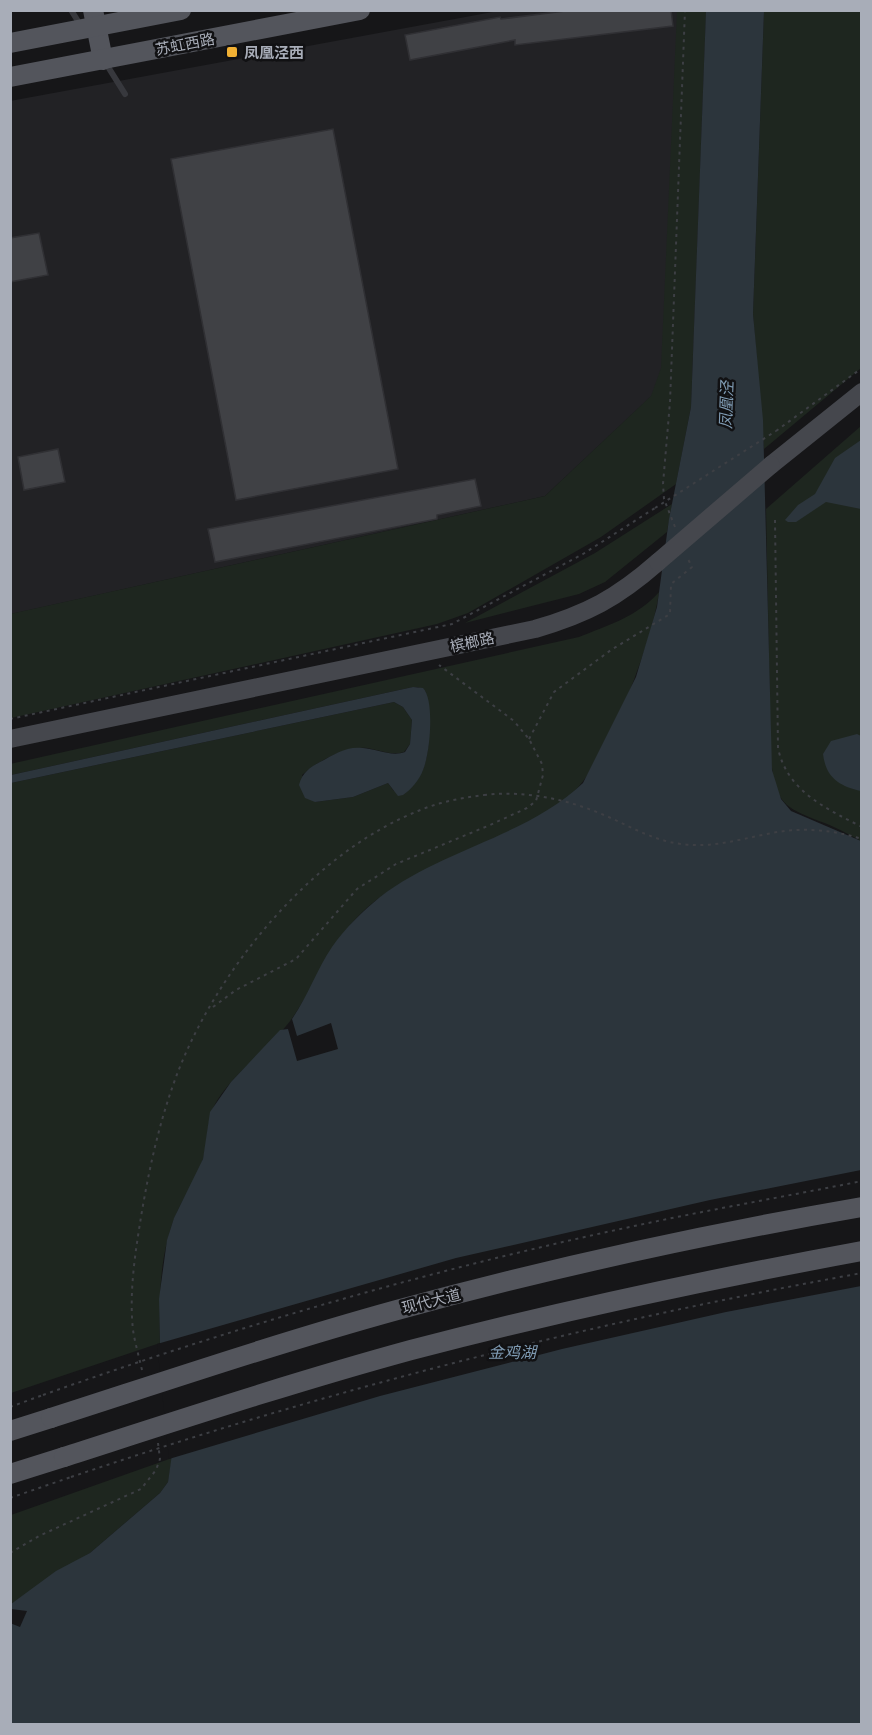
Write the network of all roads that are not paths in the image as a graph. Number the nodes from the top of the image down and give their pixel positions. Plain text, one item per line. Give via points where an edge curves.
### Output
1 (71, 10) edge
2 (181, 10) edge
3 (360, 10) edge
4 (91, 23) edge
5 (10, 43) edge
6 (103, 60) junction
7 (10, 77) edge
8 (125, 94) dead end
9 (861, 392) edge
10 (10, 739) edge
11 (861, 1207) edge
12 (861, 1251) edge
13 (10, 1431) edge
14 (10, 1474) edge

1 - 4 lane
2 - 4 main road
3 - 6 main road, 苏虹西路
4 - 5 main road
4 - 6 main road
6 - 7 main road, 苏虹西路
6 - 8 lane
9 - 10 main road, 槟榔路, bridge via 658,562 609,600 569,619
11 - 13 main road, 现代大道, bridge via 682,1242 398,1310
12 - 14 main road, bridge via 681,1286 410,1351 305,1380

